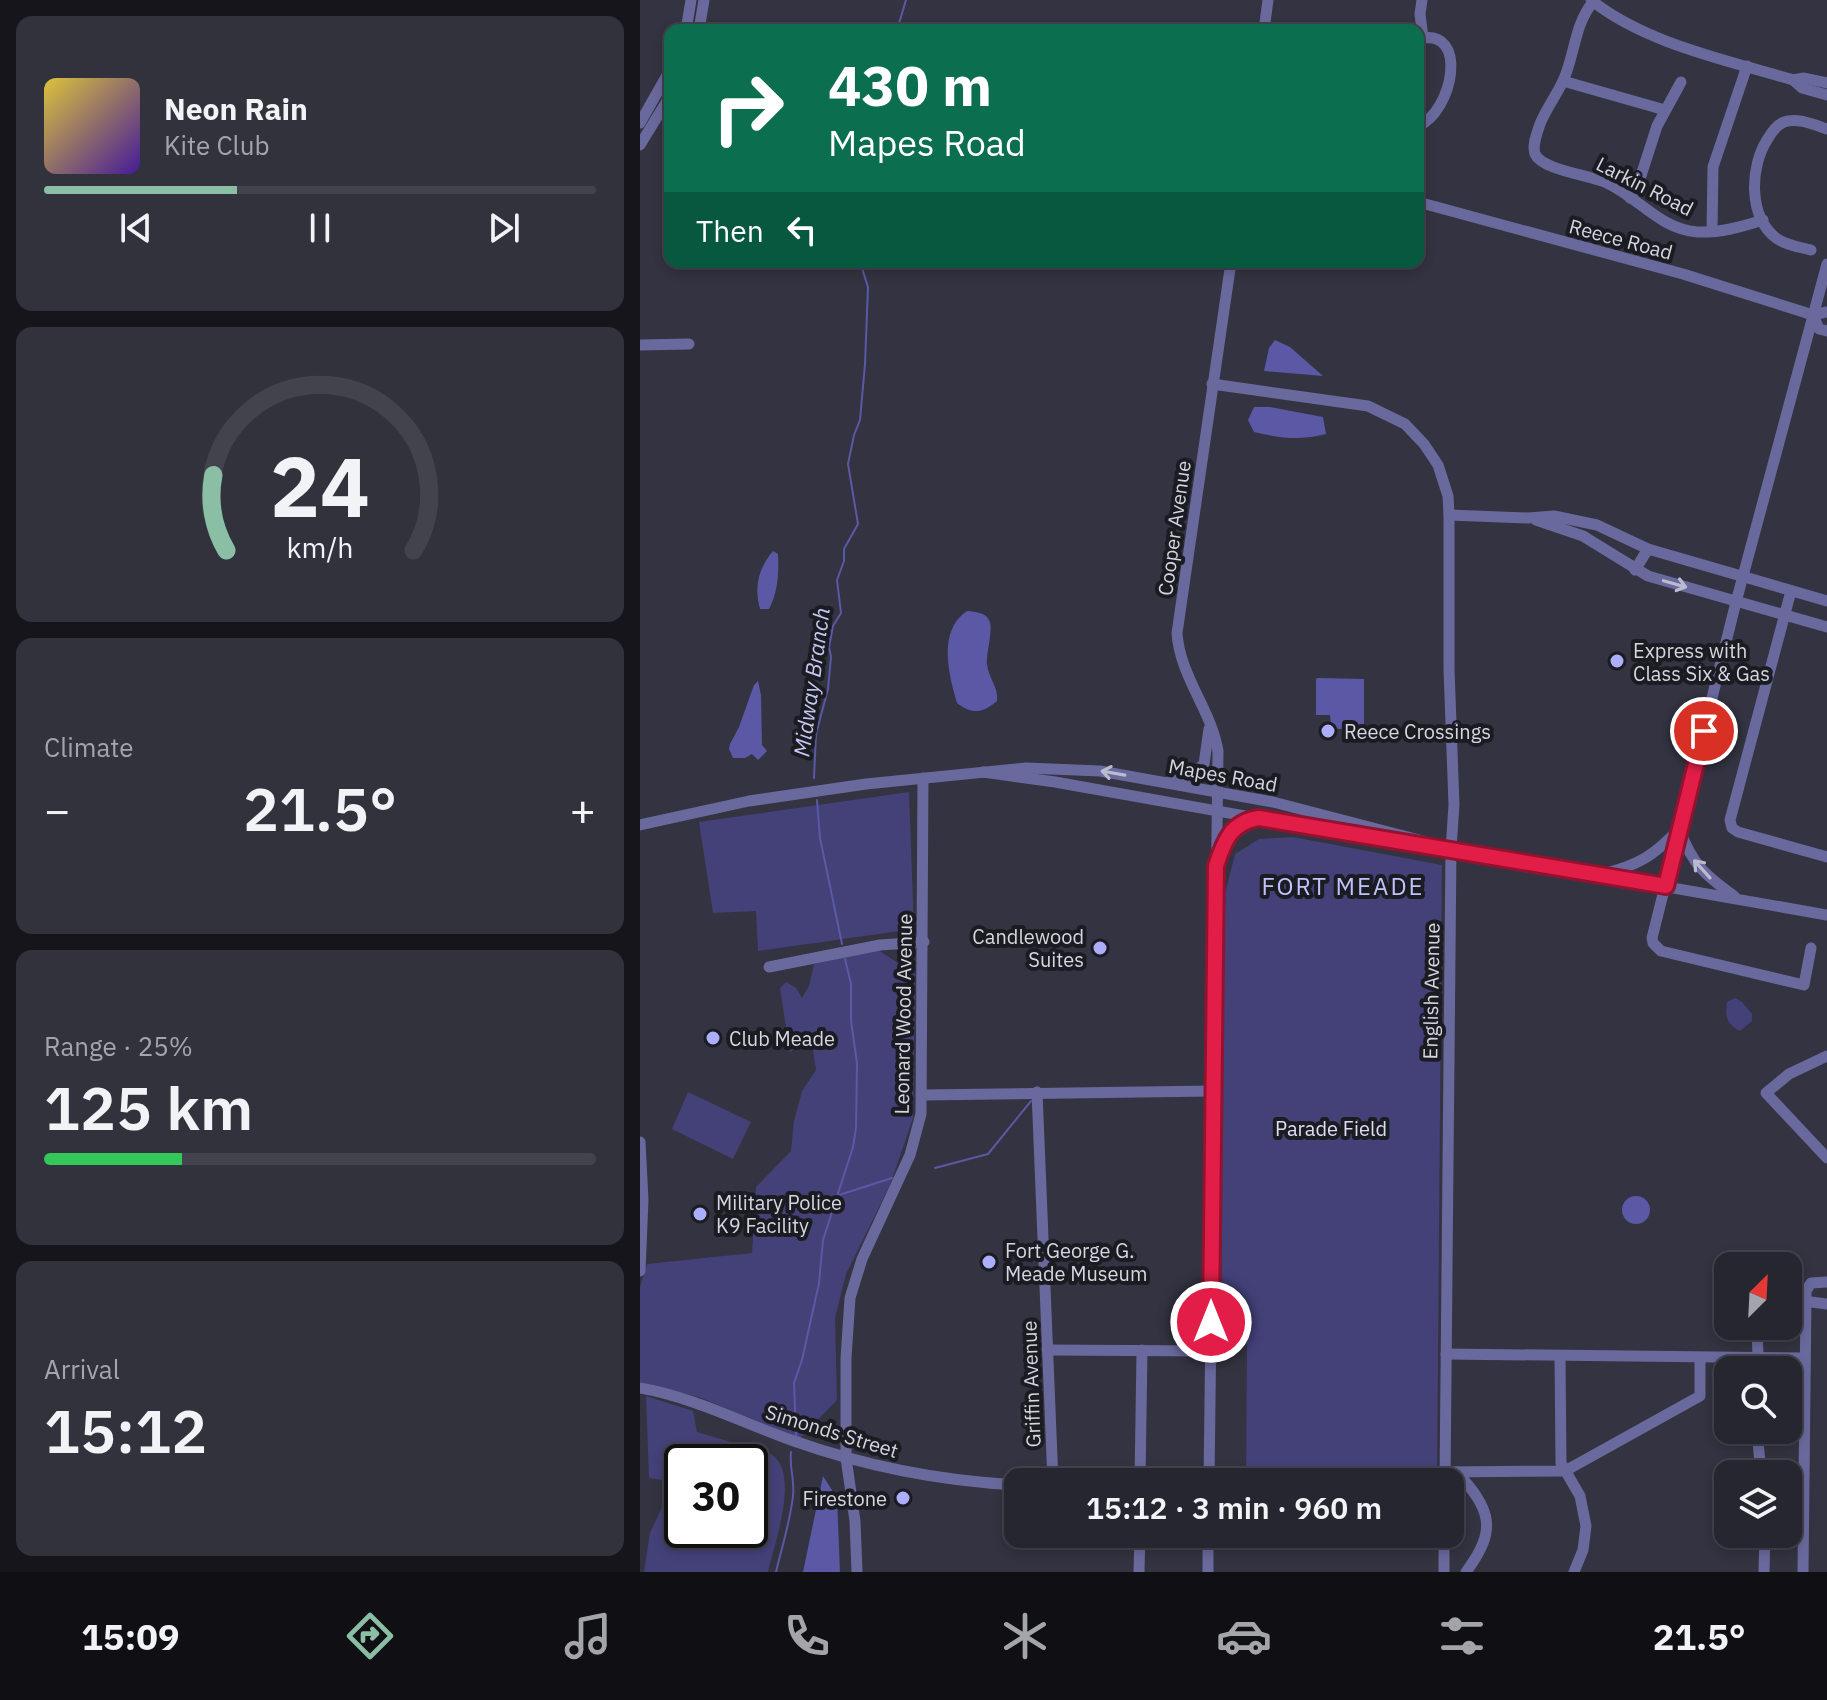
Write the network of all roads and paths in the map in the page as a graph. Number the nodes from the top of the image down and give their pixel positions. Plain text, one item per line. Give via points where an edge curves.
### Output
1 (691, 0) edge
2 (704, 0) edge
3 (1268, 0) edge
4 (1422, 0) edge
5 (1592, 1) edge
6 (687, 24) edge
7 (700, 24) edge
8 (1265, 24) edge
9 (1420, 24) edge
10 (1424, 38) edge
11 (1747, 66) junction
12 (1793, 80) junction
13 (664, 81) edge
14 (1563, 81) junction
15 (1681, 82) dead end
16 (1827, 83) edge
17 (1827, 95) edge
18 (664, 106) edge
19 (1665, 110) junction
20 (1424, 122) edge
21 (640, 123) edge
22 (1827, 129) edge
23 (640, 145) edge
24 (1630, 198) junction
25 (1424, 204) edge
26 (1763, 220) junction
27 (1712, 231) junction
28 (1811, 250) dead end
29 (1827, 264) edge
30 (1230, 268) edge
31 (1827, 312) edge
32 (1813, 315) junction
33 (1827, 331) edge
34 (689, 344) dead end
35 (640, 345) edge
36 (1212, 384) junction
37 (1449, 515) junction
38 (1528, 518) junction
39 (1589, 523) junction
40 (1583, 536) junction
41 (1648, 549) junction
42 (1635, 570) junction
43 (1742, 578) junction
44 (1791, 591) junction
45 (1827, 601) edge
46 (1736, 602) junction
47 (1785, 615) junction
48 (1827, 627) edge
49 (1210, 724) junction
50 (983, 772) junction
51 (923, 778) junction
52 (1163, 782) junction
53 (1218, 792) junction
54 (1217, 810) junction
55 (1259, 818) junction
56 (640, 825) edge
57 (1680, 829) junction
58 (1451, 849) junction
59 (1827, 857) edge
60 (1216, 866) junction
61 (1599, 875) junction
62 (1666, 886) junction
63 (1737, 898) junction
64 (1827, 915) edge
65 (924, 942) junction
66 (1811, 948) dead end
67 (769, 967) dead end
68 (1827, 1056) edge
69 (1213, 1091) junction
70 (1037, 1092) junction
71 (923, 1095) junction
72 (640, 1142) edge
73 (1827, 1158) edge
74 (640, 1271) edge
75 (1827, 1282) edge
76 (1802, 1299) edge
77 (1806, 1299) junction
78 (1827, 1304) edge
79 (1047, 1350) junction
80 (1142, 1350) junction
81 (1210, 1351) junction
82 (1446, 1354) junction
83 (1560, 1356) junction
84 (1700, 1358) junction
85 (1714, 1358) edge
86 (1804, 1358) joint
87 (640, 1388) edge
88 (846, 1458) junction
89 (1052, 1468) edge
90 (1140, 1468) edge
91 (1209, 1468) edge
92 (1449, 1468) edge
93 (1565, 1471) junction
94 (1464, 1474) edge
95 (1004, 1484) edge
96 (1464, 1486) edge
97 (1140, 1548) edge
98 (1208, 1548) edge
99 (1444, 1548) edge
100 (1765, 1548) edge
101 (857, 1572) edge
102 (1139, 1572) edge
103 (1208, 1572) edge
104 (1444, 1572) edge
105 (1466, 1572) edge
106 (1574, 1572) edge
107 (1764, 1572) edge
108 (1803, 1572) edge

1 - 6 street
2 - 7 street
3 - 8 street
4 - 9 street
5 - 11 street via 1641,31
5 - 14 street, Larkin Road
10 - 20 street via 1443,43 1451,72 1440,108
11 - 12 street
11 - 27 street via 1713,167
12 - 16 street
12 - 17 street
13 - 21 street
14 - 19 street
14 - 24 street, Larkin Road via 1541,122 1535,154 1544,163 1608,183
15 - 19 street
18 - 23 street
19 - 24 street
22 - 26 street via 1792,121 1773,130 1754,168
24 - 27 street, Larkin Road via 1672,225
25 - 32 street, Reece Road
26 - 27 street, Larkin Road
26 - 28 street via 1783,242
29 - 32 street
30 - 36 street, Cooper Avenue
31 - 32 street, Reece Road
32 - 33 street via 1819,329
32 - 43 street
34 - 35 street
36 - 37 street, English Avenue via 1368,406 1405,424 1438,465
36 - 49 street, Cooper Avenue via 1177,633 1184,670
37 - 38 street
37 - 58 street, English Avenue
38 - 39 street via 1554,516
38 - 40 street
39 - 40 street
39 - 41 street
40 - 42 street
41 - 42 street
41 - 43 street
42 -> 46 street
43 - 44 street
43 - 46 street
44 - 45 street
44 - 47 street
46 - 47 street
46 - 57 street
47 - 48 street
47 - 59 street via 1730,820 1738,832
49 - 52 street via 1207,759 1201,768
49 - 53 street, Cooper Avenue via 1218,751
50 - 51 street, Mapes Road
52 -> 50 street, Mapes Road via 1100,771
50 - 54 street, Mapes Road
51 - 56 street, Mapes Road via 749,801
51 - 65 street, Leonard Wood Avenue
52 - 53 street, Mapes Road
53 - 54 street, Cooper Avenue
53 - 58 street, Mapes Road
54 - 55 street, Mapes Road
54 - 60 street, Cooper Avenue
55 - 58 street, Mapes Road
55 - 60 street via 1230,831
57 - 61 street via 1652,856
57 - 62 street
63 -> 57 street via 1705,876
58 - 61 street, Mapes Road
58 - 82 street, English Avenue
60 - 69 street, Cooper Avenue
61 - 62 street, Mapes Road
62 - 63 street, Mapes Road
62 - 66 street via 1652,938 1661,951 1804,985
63 - 64 street, Mapes Road
65 - 67 street via 880,945
65 - 71 street, Leonard Wood Avenue
68 - 73 street via 1789,1074 1766,1093
69 - 70 street
69 - 81 street, Cooper Avenue
70 - 71 street
70 - 79 street, Griffin Avenue
71 - 88 street, Leonard Wood Avenue via 910,1155 862,1259 850,1298
72 - 74 street
75 - 77 street via 1811,1283
76 - 77 street
77 - 78 street
77 - 86 street
79 - 80 street
79 - 89 street, Griffin Avenue
80 - 81 street
80 - 90 street
81 - 91 street, Cooper Avenue
82 - 83 street
82 - 92 street, English Avenue
83 - 84 street
83 - 93 street
84 - 85 street
84 - 93 street via 1700,1396
86 - 108 street
87 - 88 street, Simonds Street
88 - 95 street, Simonds Street via 949,1480
88 - 101 street, Leonard Wood Avenue
93 - 94 street
93 - 106 street via 1585,1515 1583,1550
96 - 105 street via 1476,1495 1488,1523 1485,1542
97 - 102 street
98 - 103 street
99 - 104 street
100 - 107 street

